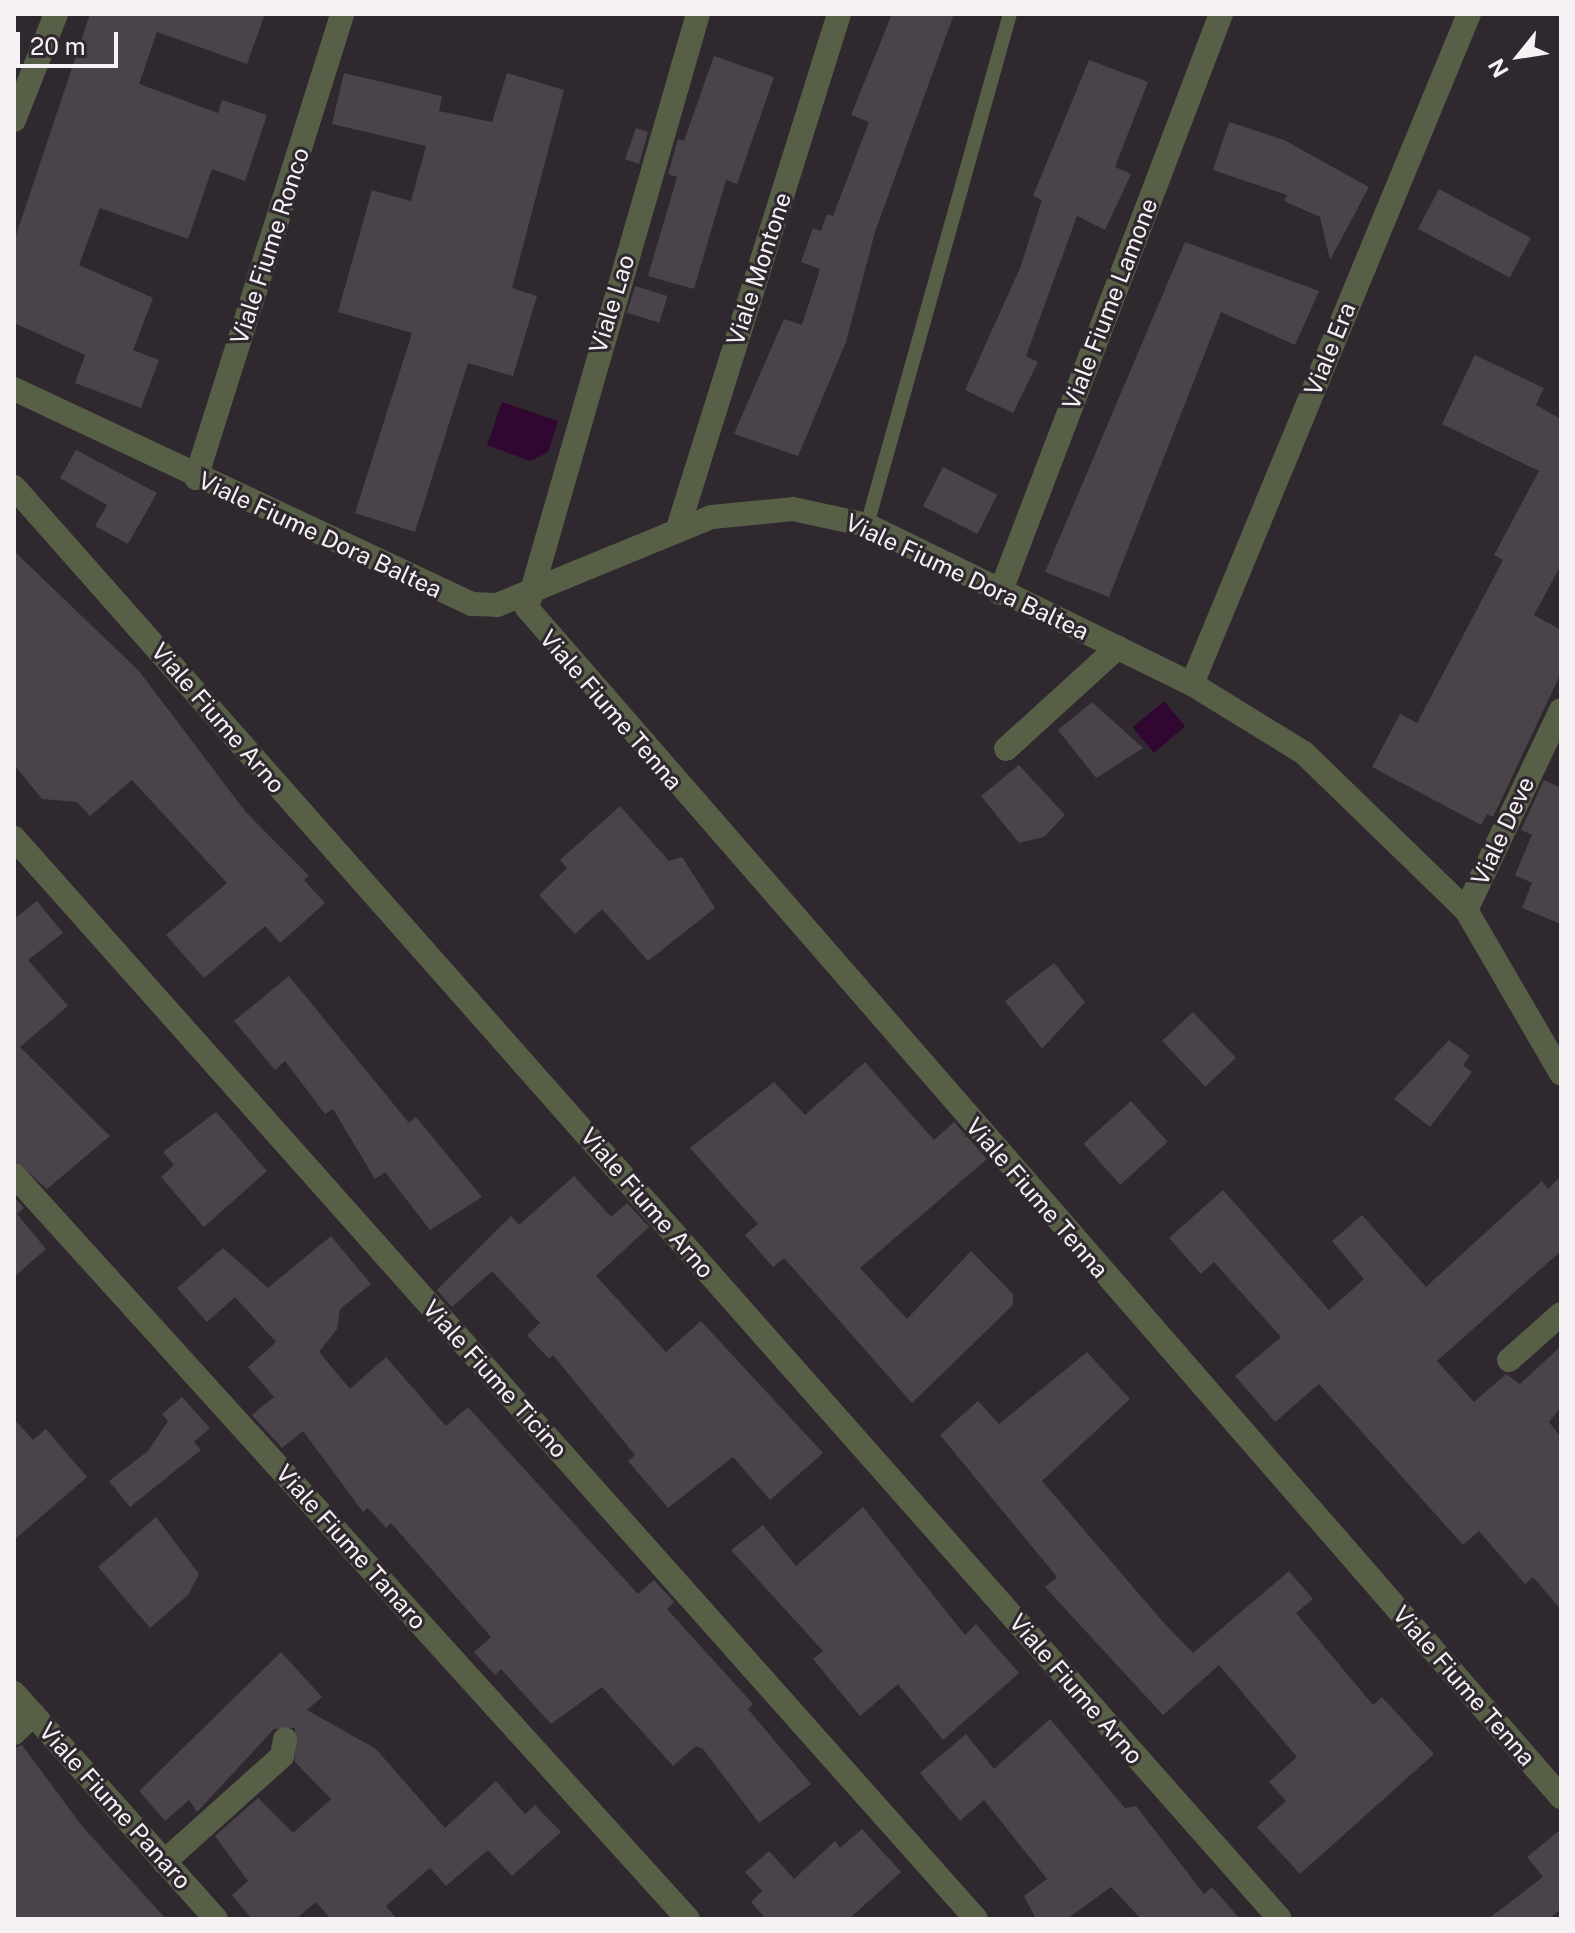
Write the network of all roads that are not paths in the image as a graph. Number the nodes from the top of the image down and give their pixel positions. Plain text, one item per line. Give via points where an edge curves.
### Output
1 (56, 14) edge
2 (342, 14) edge
3 (698, 14) edge
4 (839, 14) edge
5 (1010, 14) edge
6 (1221, 14) edge
7 (1469, 14) edge
8 (14, 120) edge
9 (14, 389) edge
10 (196, 478) junction
11 (14, 487) edge
12 (679, 525) junction
13 (867, 525) junction
14 (1000, 593) junction
15 (526, 594) junction
16 (1118, 647) junction
17 (1192, 684) junction
18 (1561, 710) edge
19 (1006, 749) dead end
20 (14, 838) edge
21 (1466, 910) junction
22 (1561, 1073) edge
23 (14, 1175) edge
24 (1561, 1314) edge
25 (1509, 1360) dead end
26 (14, 1693) edge
27 (33, 1714) junction
28 (14, 1733) edge
29 (285, 1739) dead end
30 (1561, 1797) edge
31 (164, 1862) junction
32 (216, 1919) edge
33 (688, 1919) edge
34 (976, 1919) edge
35 (1280, 1919) edge

1 - 8 street
2 - 10 street, Viale Fiume Ronco
3 - 15 street, Viale Lao
4 - 12 street, Viale Montone
5 - 13 lane
6 - 14 street, Viale Fiume Lamone
7 - 17 street, Viale Era
9 - 10 street, Viale Fiume Dora Baltea
10 - 15 street, Viale Fiume Dora Baltea via 472,604 497,605
11 - 35 street, Viale Fiume Arno
12 - 13 street, Viale Fiume Dora Baltea via 793,509
12 - 15 street, Viale Fiume Dora Baltea
13 - 14 street, Viale Fiume Dora Baltea
14 - 16 street, Viale Fiume Dora Baltea
15 - 30 street, Viale Fiume Tenna via 537,626
16 - 17 street, Viale Fiume Dora Baltea
16 - 19 street
17 - 21 street, Viale Fiume Dora Baltea via 1345,785
18 - 21 street, Viale Deve
20 - 34 street, Viale Fiume Ticino
21 - 22 street, Viale Fiume Dora Baltea
23 - 33 street, Viale Fiume Tanaro
24 - 25 street
26 - 27 street, Viale Fiume Panaro
27 - 28 street
27 - 31 street, Viale Fiume Panaro
29 - 31 street via 282,1756
31 - 32 street, Viale Fiume Panaro

